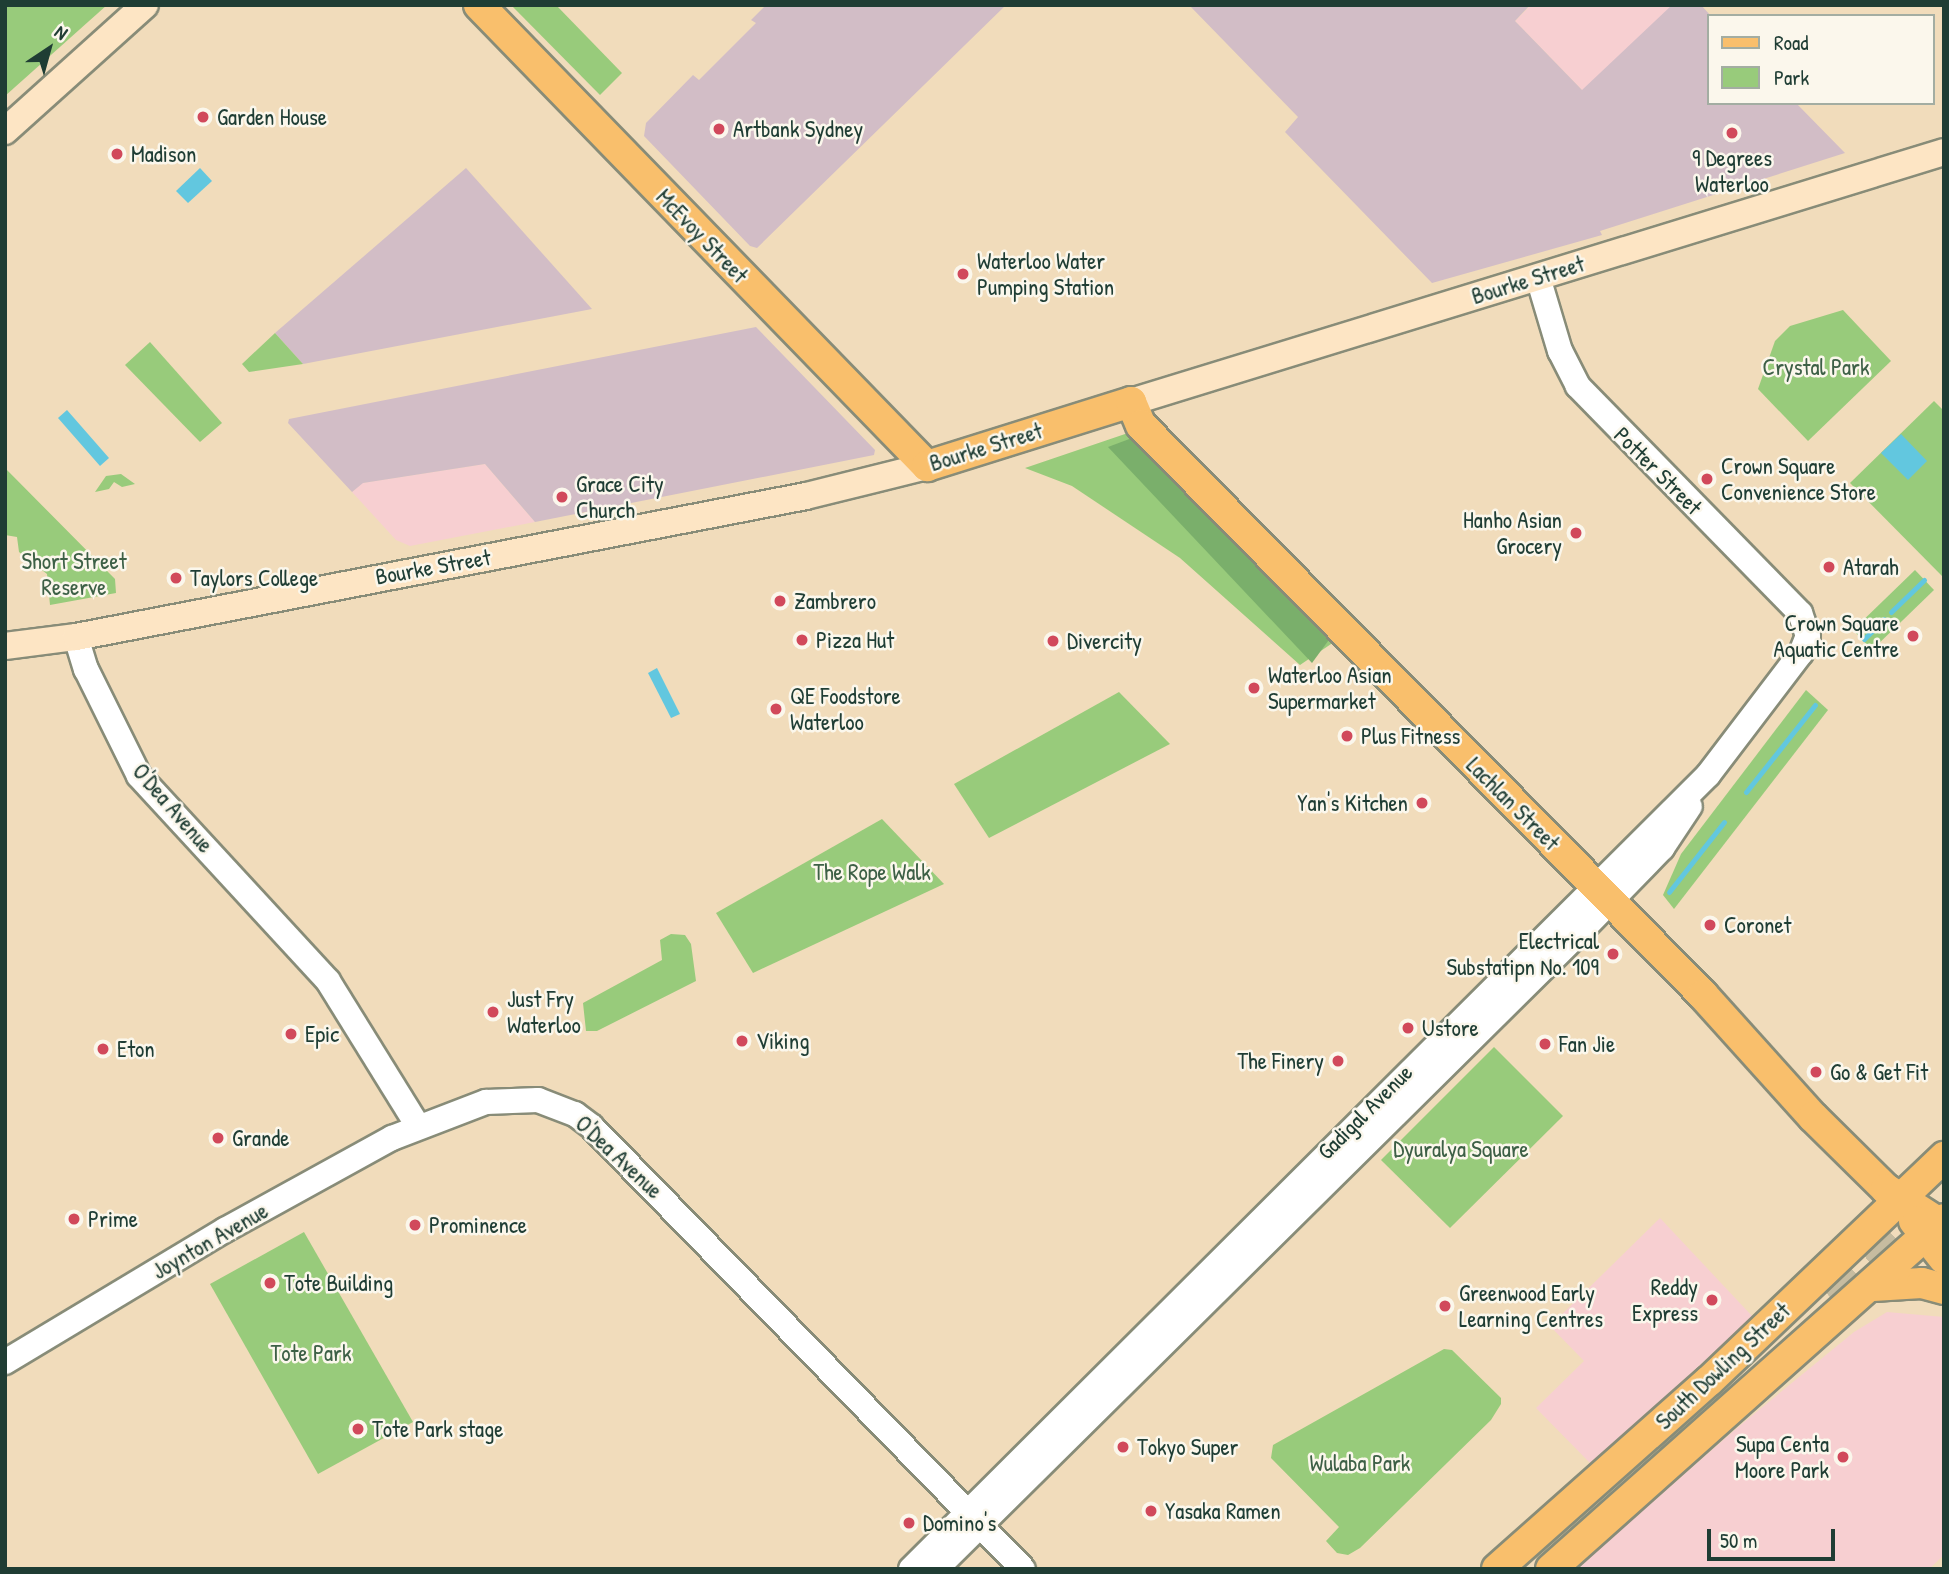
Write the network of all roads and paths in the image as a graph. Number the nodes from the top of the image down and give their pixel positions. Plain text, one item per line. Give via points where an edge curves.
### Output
1 (145, 5) edge
2 (479, 5) edge
3 (5, 131) edge
4 (1944, 152) edge
5 (1538, 277) junction
6 (1131, 402) junction
7 (927, 466) junction
8 (76, 637) junction
9 (1806, 644) joint
10 (5, 646) edge
11 (1602, 894) junction
12 (418, 1126) junction
13 (1944, 1157) edge
14 (1902, 1199) junction
15 (1939, 1233) edge
16 (1872, 1286) junction
17 (1944, 1289) edge
18 (5, 1362) edge
19 (972, 1519) junction
20 (911, 1569) edge
21 (936, 1569) edge
22 (1023, 1569) edge
23 (1497, 1569) edge
24 (1551, 1569) edge

1 - 3 main road
2 - 7 main road, McEvoy Street
4 - 5 main road, Bourke Street
5 - 6 main road, Bourke Street
5 - 9 street, Potter Street via 1560,351 1578,386 1800,613 1807,628
6 - 7 main road, Bourke Street
6 - 11 main road, Lachlan Street via 1142,425
7 - 8 main road, Bourke Street via 793,499
8 - 10 main road, Bourke Street
8 - 12 street, O'Dea Avenue via 86,669 139,776 328,981
9 - 11 street, Gadigal Avenue via 1708,775
11 - 14 main road, Lachlan Street via 1813,1117
11 - 19 street, Gadigal Avenue
12 - 18 street, Joynton Avenue via 225,1230
12 - 19 street, O'Dea Avenue via 506,1098 538,1100 575,1114 670,1204
13 - 14 main road, South Dowling Street
14 - 15 main road
14 - 23 main road, South Dowling Street via 1709,1381
15 - 16 main road, South Dowling Street
16 - 17 main road via 1922,1283
16 - 24 main road, South Dowling Street
19 - 20 street, Gadigal Avenue
19 - 21 street, Gadigal Avenue
19 - 22 street, O'Dea Avenue

